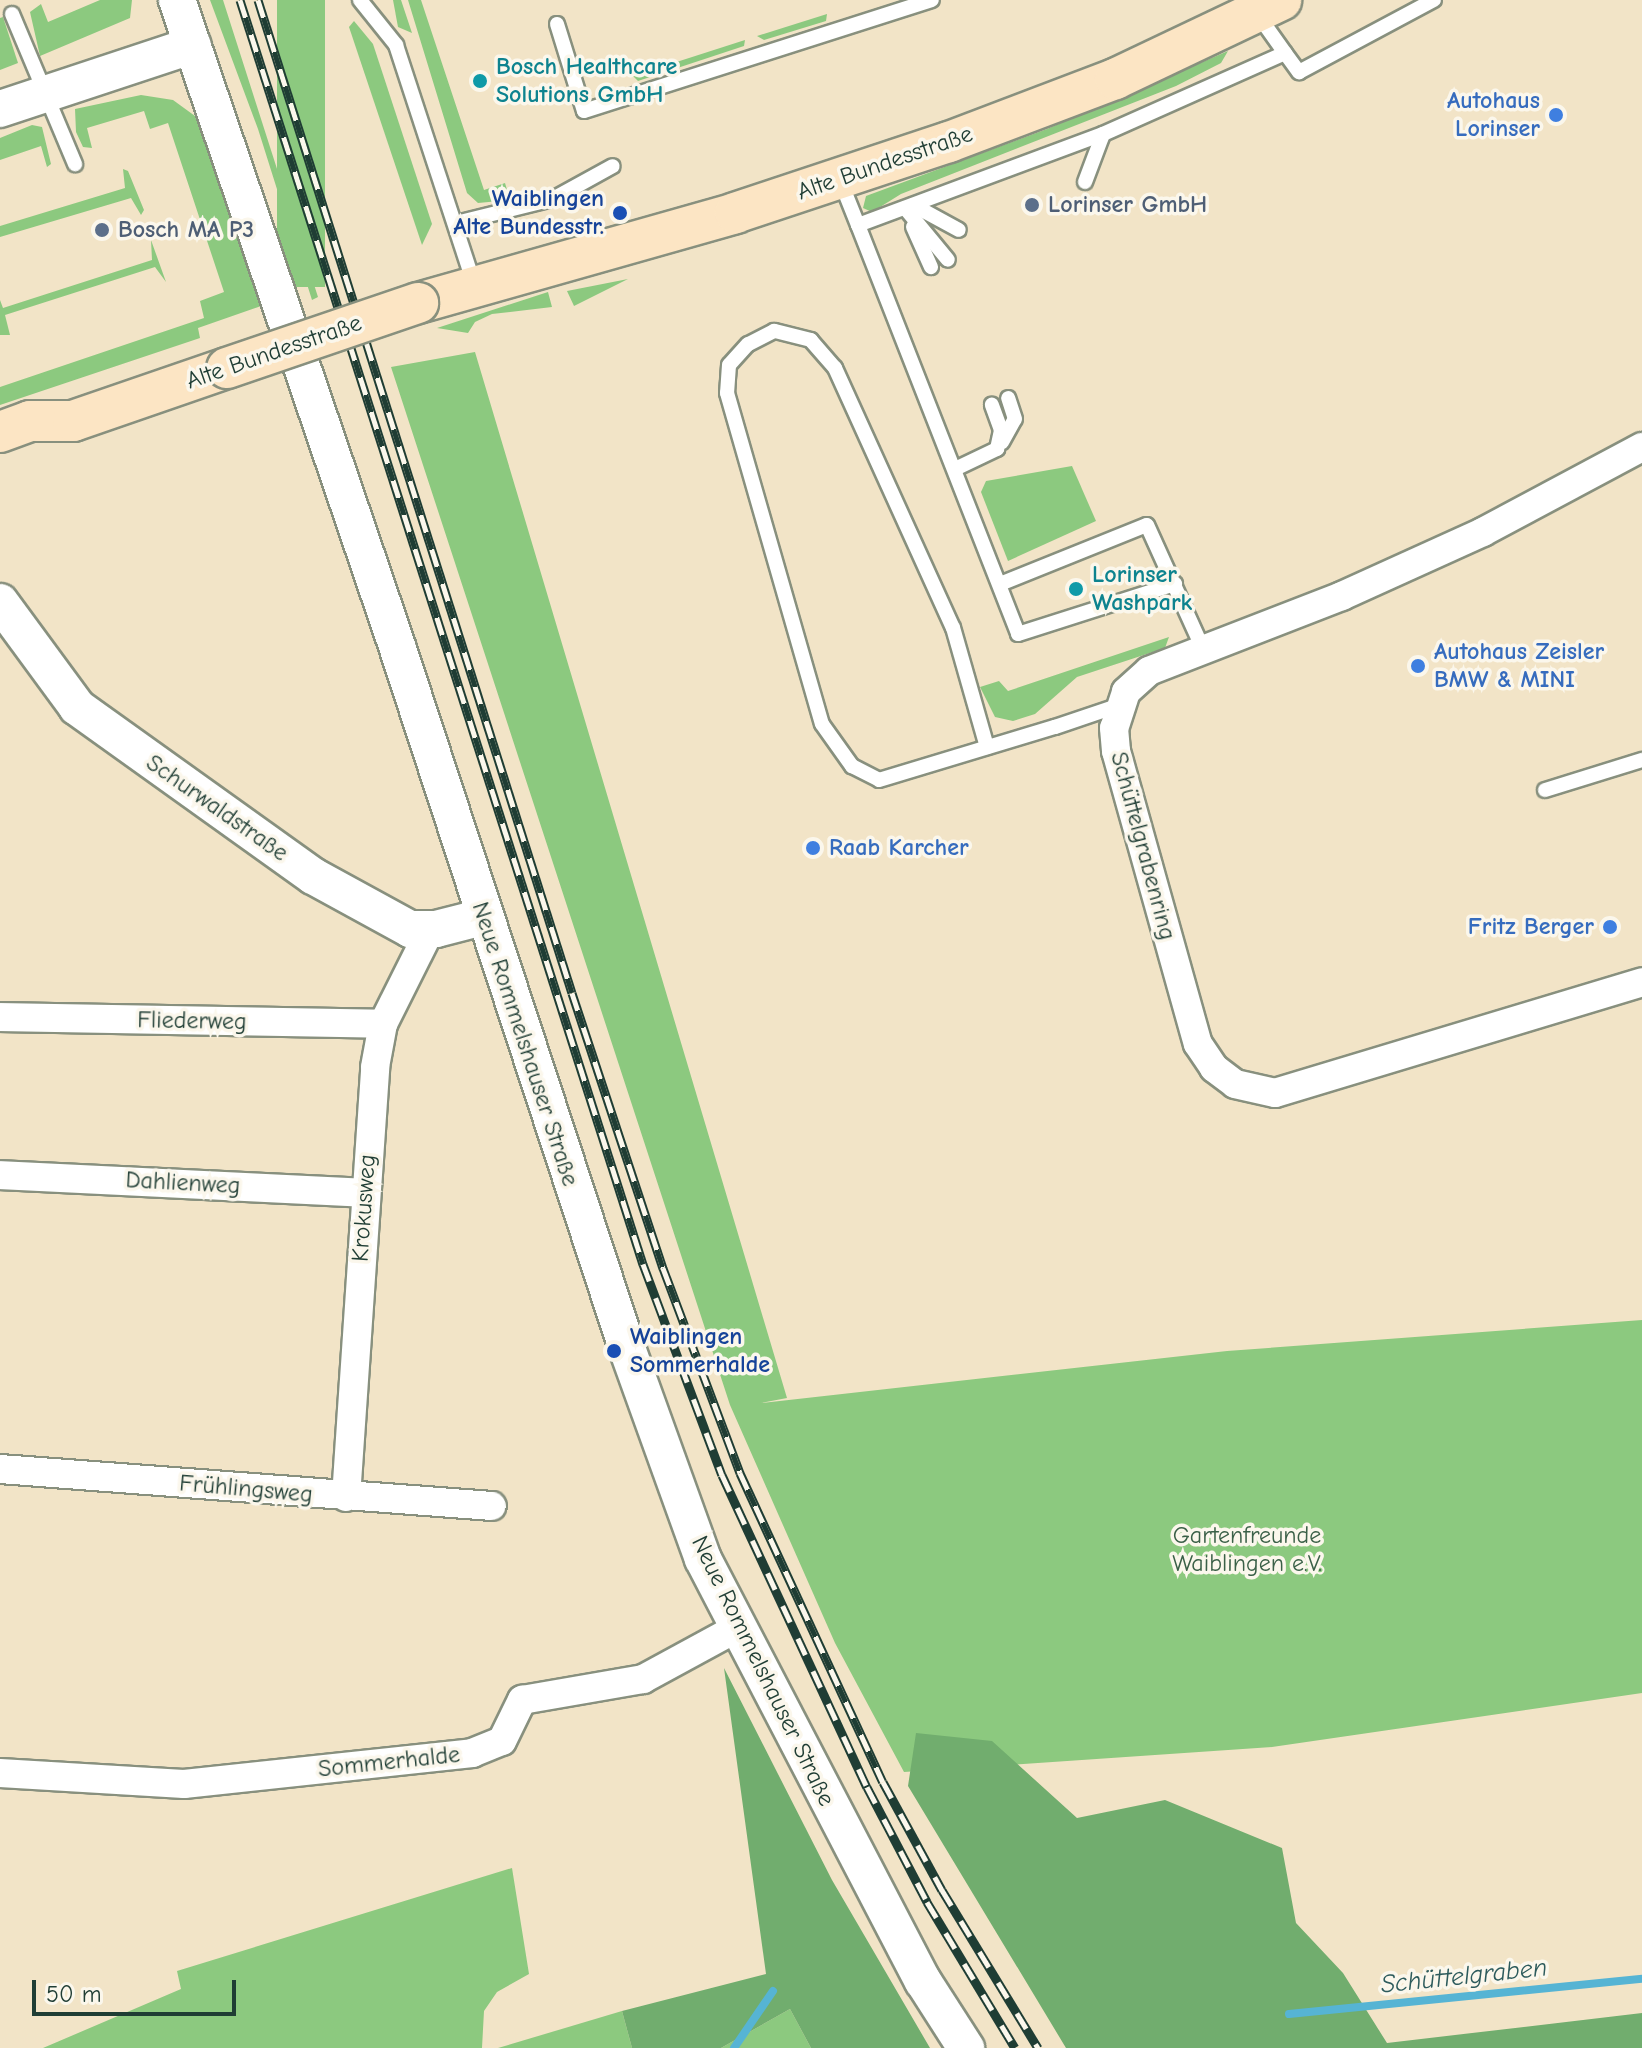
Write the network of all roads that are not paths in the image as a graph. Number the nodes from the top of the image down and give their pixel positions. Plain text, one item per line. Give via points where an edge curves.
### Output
1 (177, 0) edge
2 (360, 0) edge
3 (932, 0) edge
4 (1434, 0) edge
5 (1269, 7) edge
6 (12, 14) dead end
7 (557, 24) dead end
8 (193, 45) junction
9 (1285, 53) junction
10 (42, 94) junction
11 (0, 109) edge
12 (1103, 134) junction
13 (75, 164) dead end
14 (613, 166) dead end
15 (839, 180) junction
16 (1085, 182) dead end
17 (909, 206) junction
18 (456, 223) junction
19 (858, 225) junction
20 (959, 230) dead end
21 (948, 260) dead end
22 (931, 267) dead end
23 (475, 286) junction
24 (1008, 398) dead end
25 (992, 405) dead end
26 (73, 421) junction
27 (0, 432) edge
28 (1642, 447) edge
29 (997, 449) junction
30 (0, 461) edge
31 (955, 469) junction
32 (1000, 584) junction
33 (1175, 584) junction
34 (0, 602) edge
35 (1203, 649) junction
36 (1120, 705) junction
37 (987, 747) junction
38 (1642, 760) edge
39 (1545, 790) dead end
40 (483, 917) junction
41 (430, 930) junction
42 (1642, 982) edge
43 (0, 1017) edge
44 (383, 1024) junction
45 (0, 1175) edge
46 (365, 1193) junction
47 (0, 1469) edge
48 (346, 1497) junction
49 (492, 1506) dead end
50 (737, 1628) junction
51 (0, 1773) edge
52 (966, 2048) edge

1 - 8 street, Neue Rommelshauser Straße
2 - 18 lane via 396,45
3 - 7 lane via 584,111
4 - 9 lane via 1299,72
5 - 9 lane
5 - 15 main road, Alte Bundesstraße via 1101,85
6 - 10 lane
8 - 10 street
8 - 40 street, Neue Rommelshauser Straße
9 - 12 lane
10 - 11 street
10 - 13 lane via 58,115
12 - 16 lane
12 - 17 lane
14 - 18 lane via 553,199
15 - 19 lane
15 - 23 main road, Alte Bundesstraße
17 - 19 lane
17 - 20 lane
17 - 21 lane
17 - 22 lane
18 - 23 lane
19 - 31 lane
23 - 26 main road, Alte Bundesstraße, bridge
24 - 29 lane via 1015,419
25 - 29 lane via 1001,430
26 - 27 main road, Alte Bundesstraße via 30,421
26 - 30 main road, Alte Bundesstraße
28 - 35 street via 1483,532 1342,596
29 - 31 lane
31 - 32 lane
32 - 33 lane via 1018,634
32 - 33 lane via 1147,525
33 - 35 lane
34 - 41 street, Schurwaldstraße via 54,682 87,715 313,876 377,915 410,929
35 - 36 street via 1137,678
36 - 37 lane
36 - 42 street, Schüttelgrabenring via 1116,751 1198,1044 1214,1068 1235,1084 1275,1093
37 - 37 lane via 879,780 852,766 822,724 727,393 729,365 748,344 774,331 811,340 835,368 953,628
38 - 39 lane
40 - 41 street, Schurwaldstraße
40 - 50 street, Neue Rommelshauser Straße via 627,1348 703,1559
41 - 44 street, Krokusweg
43 - 44 street, Fliederweg
44 - 46 street, Krokusweg
45 - 46 street, Dahlienweg
46 - 48 street, Krokusweg
47 - 48 street, Frühlingsweg
48 - 49 street, Frühlingsweg
50 - 51 street, Sommerhalde via 643,1679 522,1700 502,1741 472,1753 184,1784
50 - 52 street, Neue Rommelshauser Straße via 923,1981

